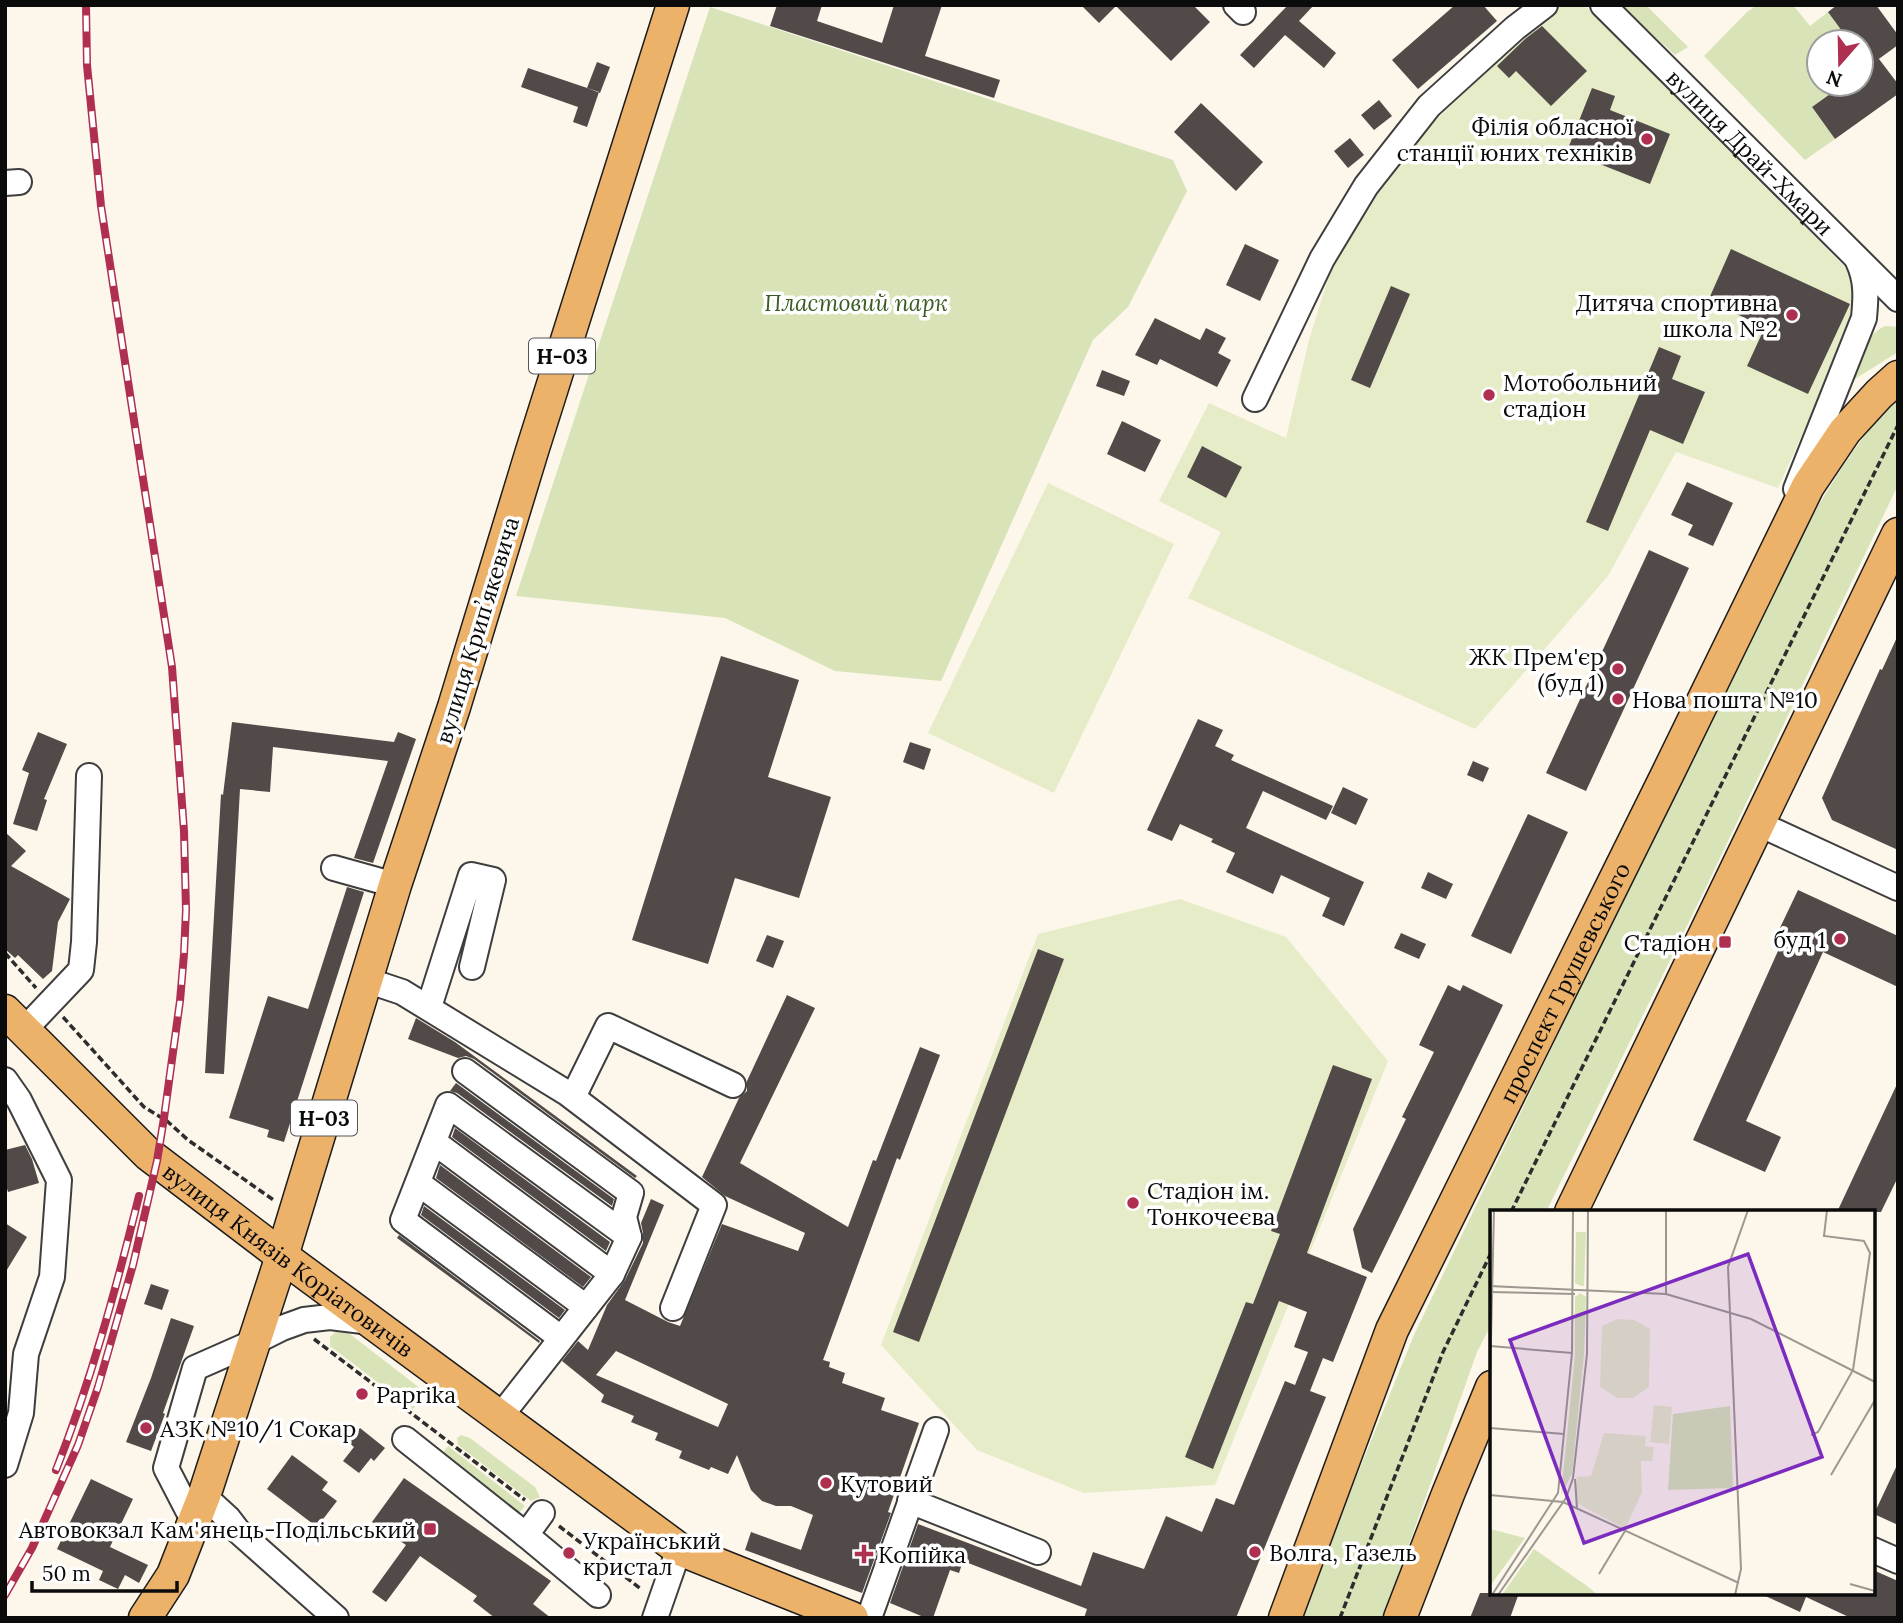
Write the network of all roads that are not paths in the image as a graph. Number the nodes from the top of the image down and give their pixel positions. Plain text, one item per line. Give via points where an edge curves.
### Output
1 (673, 5) edge
2 (1545, 5) edge
3 (1603, 5) edge
4 (1858, 260) junction
5 (1898, 299) edge
6 (1898, 377) edge
7 (1255, 399) dead end
8 (1898, 534) edge
9 (1766, 573) junction
10 (89, 776) dead end
11 (1757, 823) junction
12 (334, 868) dead end
13 (395, 885) junction
14 (1898, 888) edge
15 (472, 967) dead end
16 (366, 980) junction
17 (429, 1007) junction
18 (14, 1020) edge
19 (465, 1071) dead end
20 (5, 1080) edge
21 (733, 1084) dead end
22 (573, 1097) junction
23 (434, 1142) junction
24 (418, 1183) junction
25 (1571, 1210) edge
26 (629, 1237) junction
27 (282, 1256) junction
28 (612, 1274) junction
29 (586, 1307) junction
30 (673, 1308) dead end
31 (372, 1322) junction
32 (561, 1338) junction
33 (254, 1342) junction
34 (1490, 1392) edge
35 (499, 1418) junction
36 (936, 1430) dead end
37 (405, 1439) dead end
38 (5, 1465) edge
39 (910, 1501) junction
40 (199, 1509) junction
41 (542, 1513) road end
42 (526, 1535) junction
43 (679, 1549) junction
44 (1875, 1551) edge
45 (1038, 1552) dead end
46 (1898, 1561) edge
47 (598, 1595) dead end
48 (145, 1618) edge
49 (336, 1618) edge
50 (655, 1618) edge
51 (852, 1618) edge
52 (869, 1618) edge
53 (1285, 1618) edge
54 (1400, 1618) edge

1 - 13 main road, вулиця Крипʼякевича / Н-03
2 - 7 street via 1429,106 1366,187 1322,259
3 - 4 street, вулиця Драй-Хмари
4 - 5 street, вулиця Драй-Хмари
4 - 9 street via 1866,282 1864,318
6 - 9 main road, проспект Грушевського via 1845,431 1808,486
8 - 11 main road
9 - 53 main road, проспект Грушевського via 1392,1330
10 - 18 street via 81,970 49,1002
11 - 14 street
11 - 25 main road
12 - 13 street
13 - 16 main road, вулиця Крипʼякевича / Н-03
15 - 17 street via 493,880 471,875
16 - 17 street
16 - 27 main road, вулиця Крипʼякевича / Н-03
17 - 22 street
18 - 27 main road, вулиця Князів Коріатовичів via 148,1154
19 - 26 street via 631,1194 624,1217
20 - 38 street via 59,1180 52,1277 26,1354 21,1413
21 - 22 street via 607,1026
22 - 30 street via 714,1205
23 - 24 street
23 - 26 street via 448,1105
23 - 28 street
24 - 29 street
24 - 32 street via 403,1220
26 - 28 street
27 - 31 main road, вулиця Князів Коріатовичів
27 - 33 main road, Н-03
28 - 29 street
29 - 32 street
31 - 33 street via 330,1317 304,1320
31 - 35 main road, вулиця Князів Коріатовичів
32 - 35 street
33 - 40 main road, Н-03
33 - 40 street via 195,1368 166,1468
34 - 54 main road
35 - 43 main road, вулиця Князів Коріатовичів
36 - 39 street
37 - 42 street
39 - 45 street
39 - 52 street
40 - 48 main road, Н-03 via 173,1575
40 - 49 street via 228,1518
41 - 42 street
42 - 47 street
43 - 50 street
43 - 51 main road, вулиця Князів Коріатовичів
44 - 46 street

